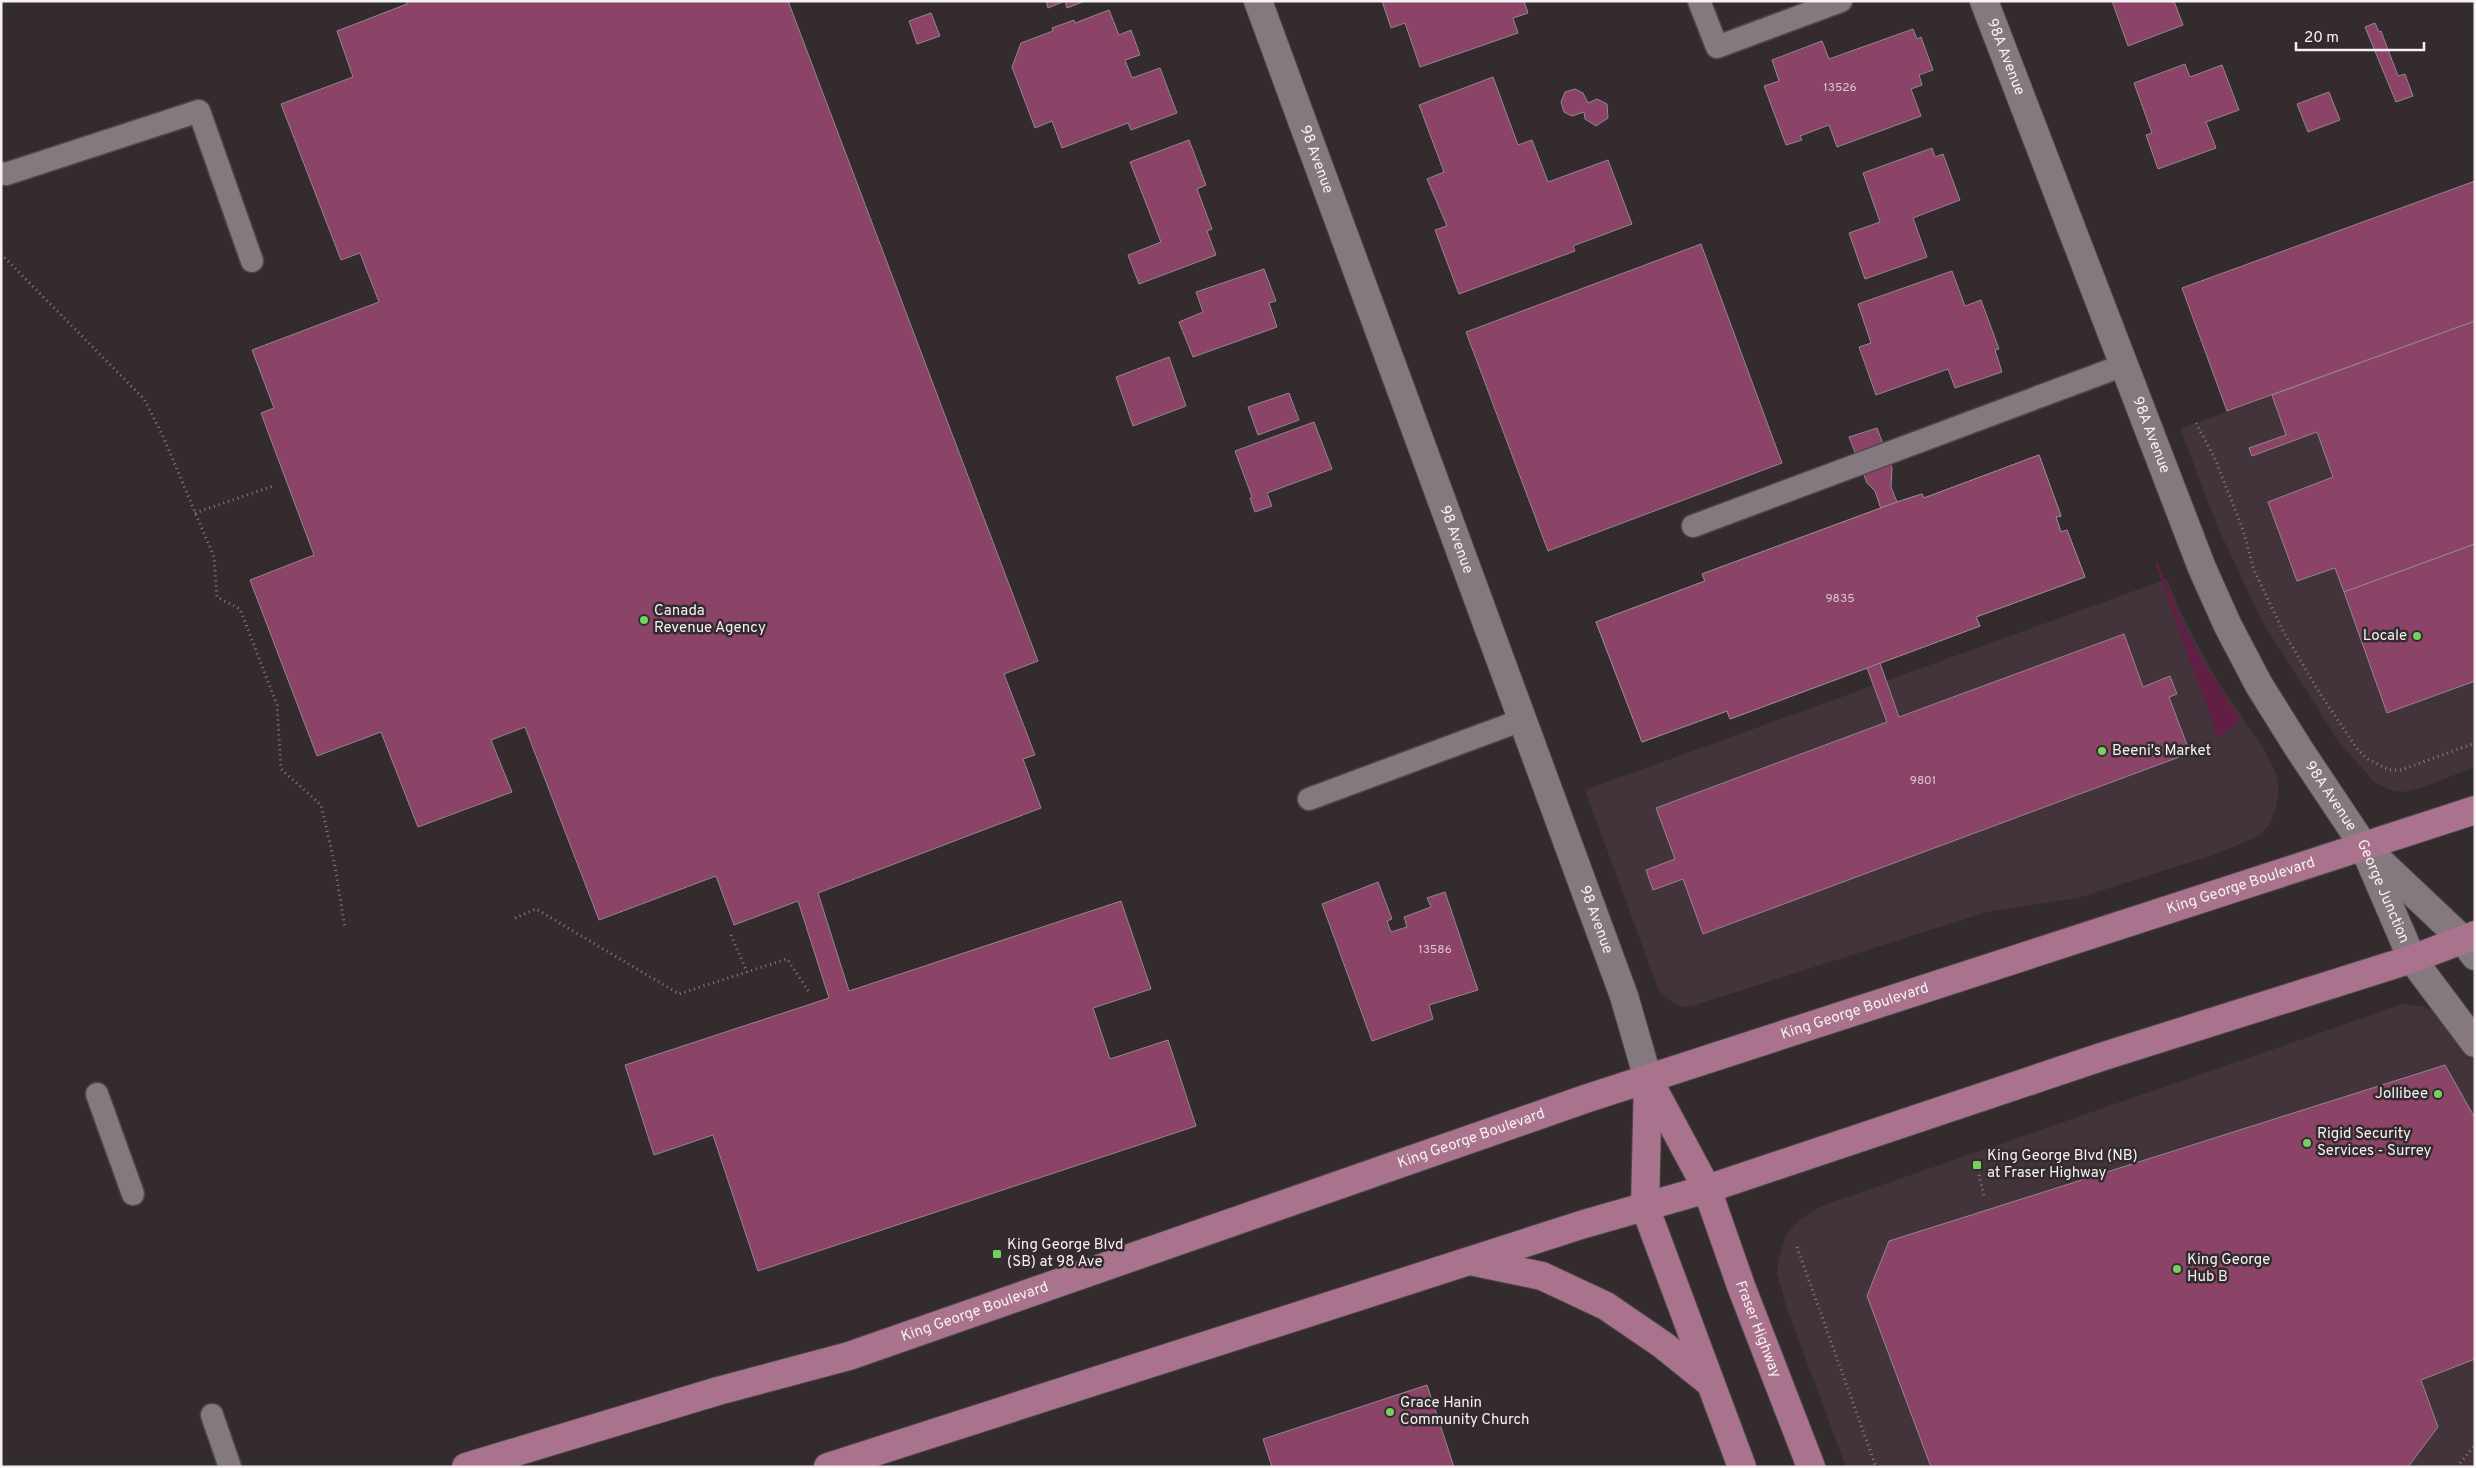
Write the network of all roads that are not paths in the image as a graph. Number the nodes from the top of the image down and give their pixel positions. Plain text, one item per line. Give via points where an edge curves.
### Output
1 (1258, 1) edge
2 (1699, 1) edge
3 (1841, 1) edge
4 (1984, 1) edge
5 (1, 173) edge
6 (252, 261) dead end
7 (2124, 365) junction
8 (1693, 526) dead end
9 (1522, 720) junction
10 (1309, 800) dead end
11 (2475, 810) edge
12 (2363, 845) junction
13 (2471, 944) edge
14 (2412, 959) junction
15 (2475, 1043) edge
16 (1648, 1079) junction
17 (97, 1094) dead end
18 (1707, 1189) junction
19 (133, 1194) dead end
20 (1646, 1207) junction
21 (1469, 1261) junction
22 (1710, 1383) junction
23 (212, 1415) dead end
24 (230, 1467) edge
25 (466, 1467) edge
26 (828, 1467) edge
27 (1742, 1467) edge
28 (1811, 1467) edge

1 - 9 street, 98 Avenue
2 - 3 lane via 1717,47
4 - 7 street, 98A Avenue
5 - 6 lane via 199,111
7 - 8 lane
7 - 12 street, 98A Avenue via 2202,568 2228,626 2286,729
9 - 10 lane
9 - 16 street, 98 Avenue via 1624,996
11 - 12 main road, King George Boulevard
12 - 13 street, George Junction
12 - 14 street, George Junction
12 - 16 main road, King George Boulevard
13 - 14 main road
14 - 15 street, George Junction
14 - 18 main road via 2101,1057
16 - 18 main road, Fraser Highway
16 - 20 main road
16 - 25 main road, King George Boulevard via 849,1356 718,1391
17 - 19 lane
18 - 20 main road
18 - 28 main road, Fraser Highway
20 - 21 main road
20 - 22 main road
21 - 22 main road via 1542,1276 1606,1306 1664,1345
21 - 26 main road
22 - 27 main road
23 - 24 lane

